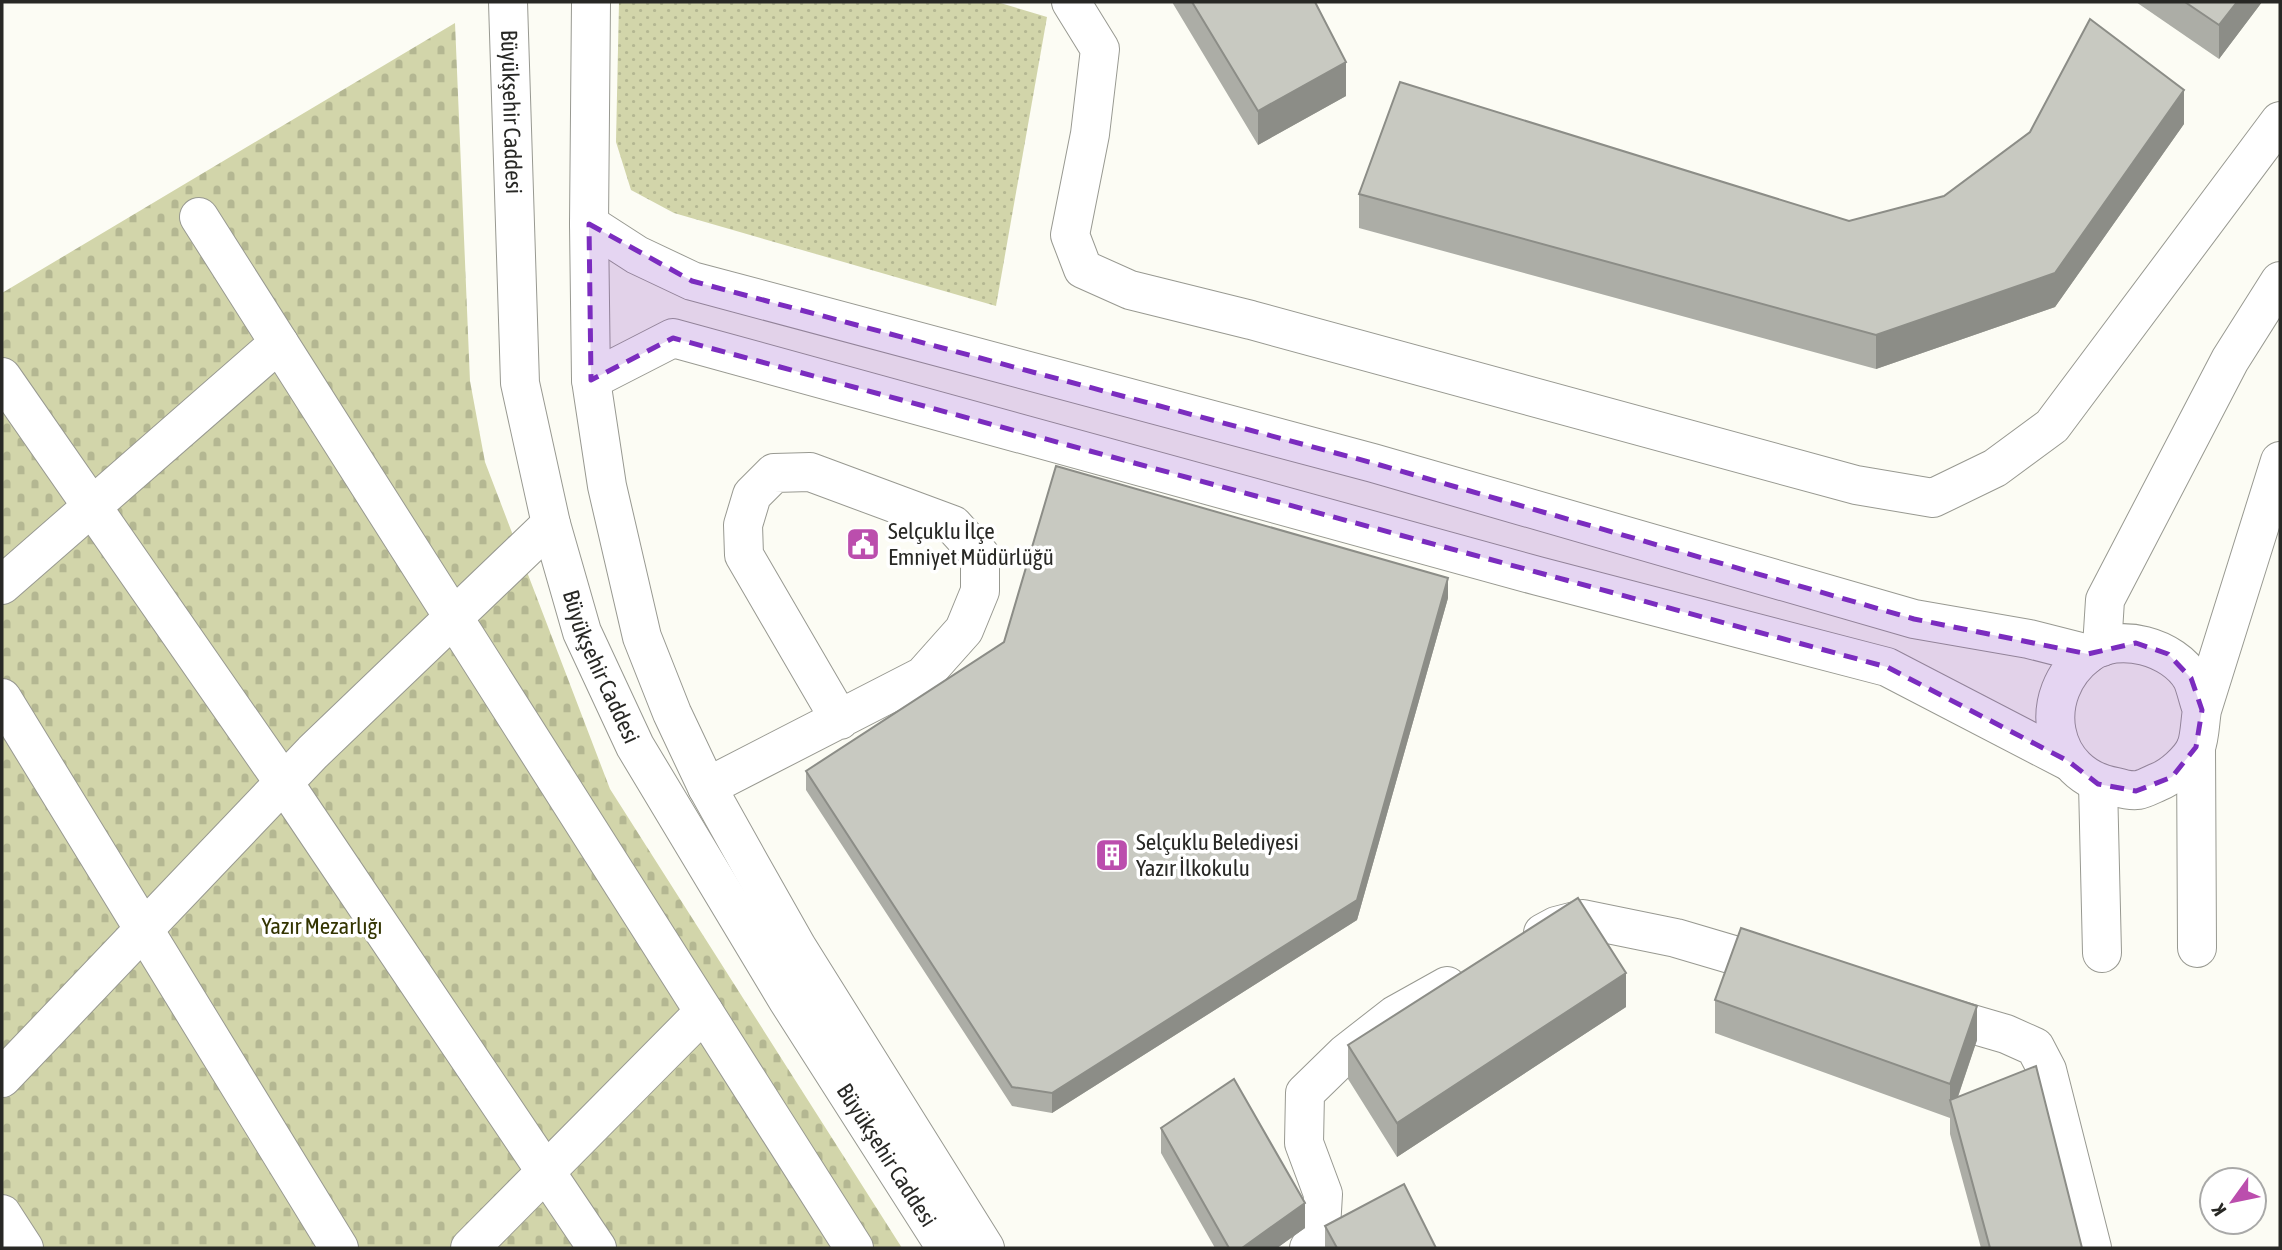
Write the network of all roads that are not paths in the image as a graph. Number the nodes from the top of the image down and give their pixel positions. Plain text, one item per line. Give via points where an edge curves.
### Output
1 (508, 2) edge
2 (591, 2) edge
3 (1071, 2) edge
4 (2280, 121) edge
5 (199, 217) dead end
6 (589, 224) junction
7 (692, 281) junction
8 (2280, 281) edge
9 (673, 338) junction
10 (279, 343) junction
11 (2, 377) edge
12 (591, 380) junction
13 (2280, 461) edge
14 (92, 506) junction
15 (551, 524) junction
16 (2, 585) edge
17 (454, 619) junction
18 (2095, 651) junction
19 (2, 698) edge
20 (2202, 710) junction
21 (840, 720) junction
22 (2196, 747) junction
23 (2068, 761) junction
24 (284, 783) junction
25 (2098, 785) junction
26 (707, 787) junction
27 (143, 930) junction
28 (2197, 947) dead end
29 (1510, 951) edge
30 (2102, 953) dead end
31 (1475, 970) edge
32 (1808, 976) edge
33 (1900, 1003) edge
34 (704, 1012) junction
35 (2, 1078) edge
36 (545, 1171) junction
37 (2, 1214) edge
38 (24, 1248) edge
39 (339, 1248) edge
40 (470, 1248) edge
41 (597, 1248) edge
42 (854, 1248) edge
43 (946, 1248) edge
44 (985, 1248) edge
45 (1309, 1248) edge
46 (2092, 1248) edge

1 - 15 street, Büyükşehir Caddesi via 520,383
2 - 6 street, Büyükşehir Caddesi
3 - 4 street via 1100,49 1090,134 1070,234 1083,269 1130,290 1856,485 1933,498 1995,468 2052,426
5 - 10 street
6 - 7 street via 637,255
6 - 12 street, Büyükşehir Caddesi
7 - 9 street
7 - 18 street via 1373,463 1914,620
8 - 18 street via 2230,360 2105,600
9 - 12 street
9 - 23 street via 1887,667
10 - 14 street
10 - 17 street
11 - 14 street
12 - 26 street, Büyükşehir Caddesi via 607,486 642,637
13 - 20 street
14 - 16 street
14 - 24 street
15 - 17 street
15 - 43 street, Büyükşehir Caddesi via 582,632 635,747
17 - 24 street
17 - 34 street
18 - 20 street via 2136,643 2168,654 2191,678
18 - 23 street via 2062,684 2054,723
19 - 27 street
20 - 22 street
21 - 21 street via 744,555 743,525 752,495 774,473 810,472 953,525 980,555 980,591 964,630 923,676
21 - 26 street
22 - 25 street via 2172,777 2160,782 2136,791
22 - 28 street
23 - 25 street
24 - 27 street
24 - 36 street
25 - 30 street
26 - 44 street, Büyükşehir Caddesi via 797,947
27 - 35 street
27 - 39 street
29 - 32 street via 1556,926 1583,919 1676,938
31 - 45 street via 1395,1015 1345,1054 1306,1093 1304,1143 1323,1194 1321,1228
33 - 46 street via 2035,1047 2047,1070
34 - 36 street
34 - 42 street
36 - 40 street
36 - 41 street
37 - 38 street

